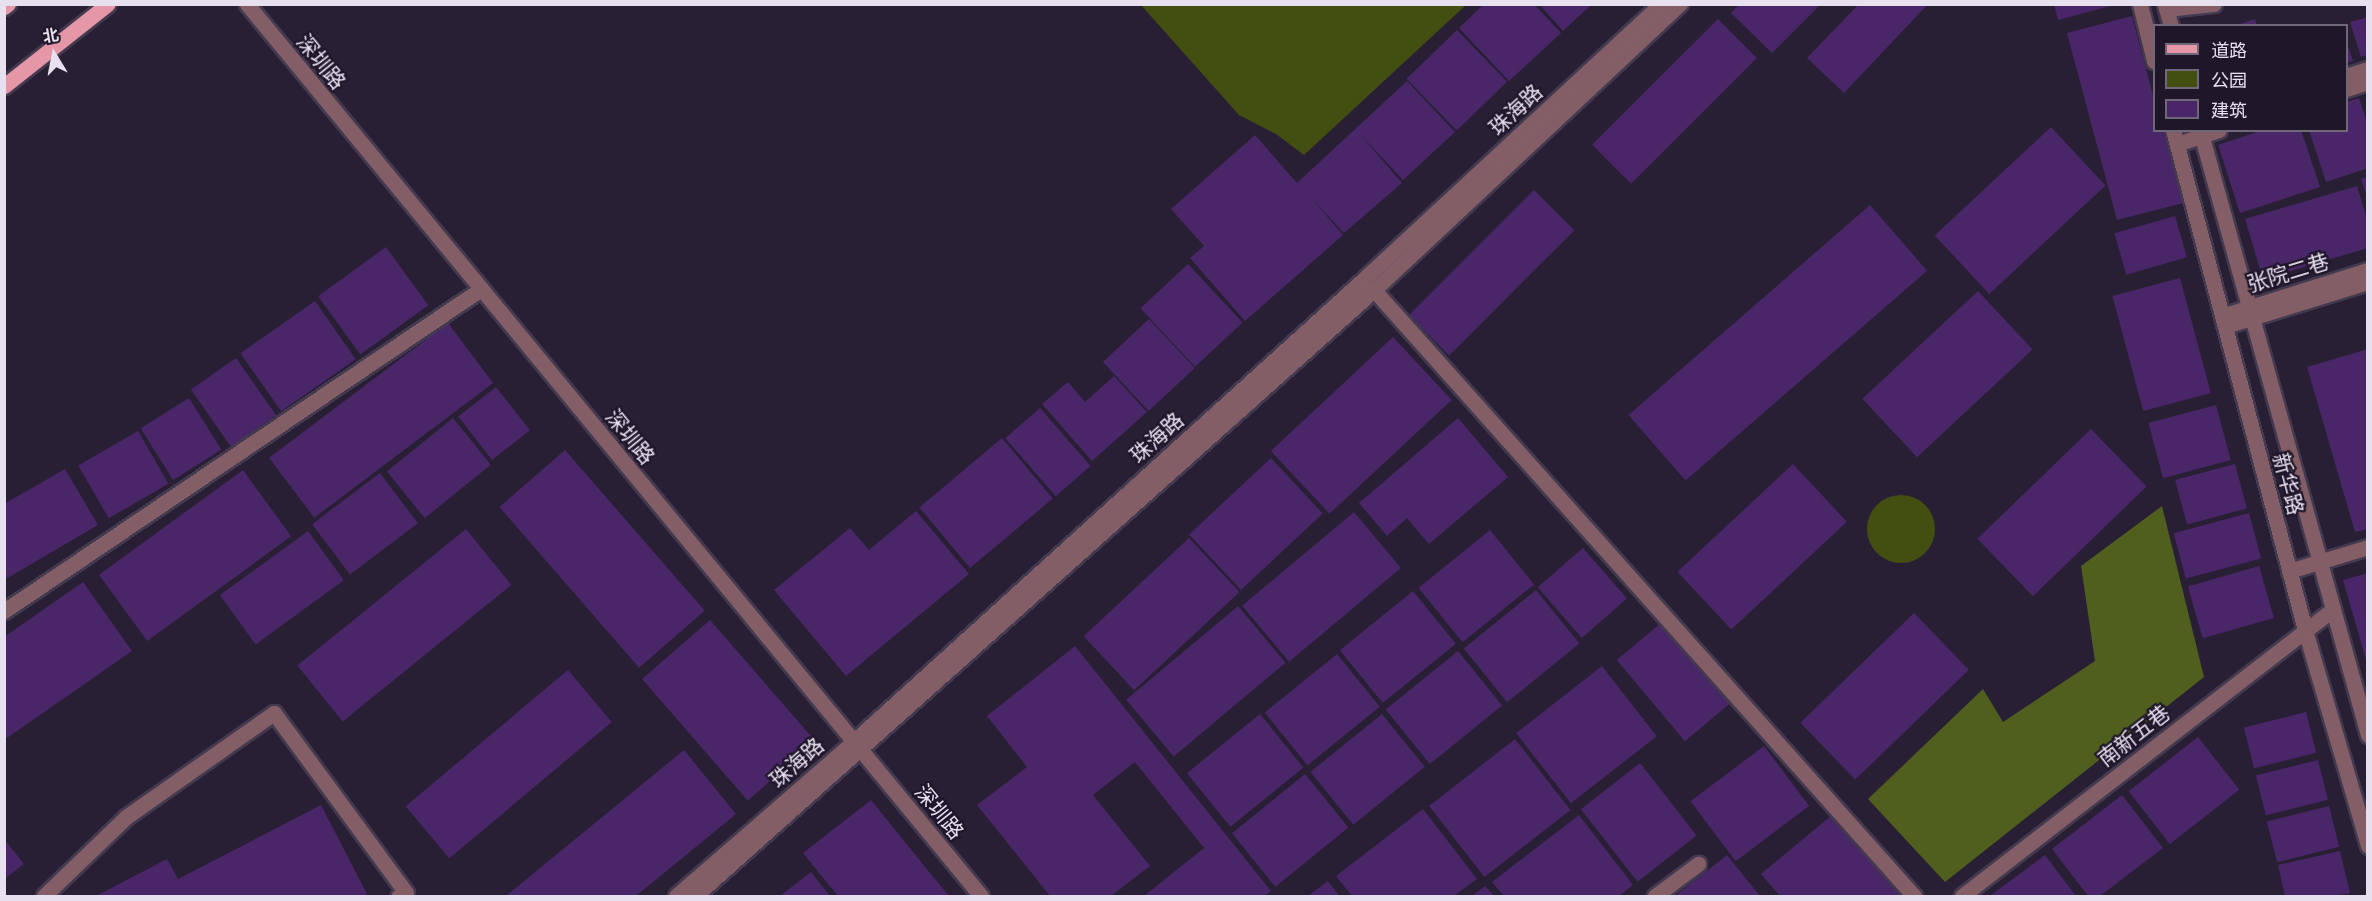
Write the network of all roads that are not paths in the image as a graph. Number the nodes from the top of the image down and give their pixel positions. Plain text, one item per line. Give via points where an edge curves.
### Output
1 (108, 4) edge
2 (247, 4) edge
3 (1661, 4) edge
4 (1680, 4) edge
5 (2139, 4) edge
6 (2214, 4) edge
7 (2166, 7) edge
8 (2170, 24) edge
9 (2153, 57) edge
10 (2367, 69) edge
11 (2348, 75) edge
12 (2367, 82) edge
13 (4, 87) edge
14 (2348, 88) edge
15 (2201, 133) edge
16 (2175, 134) edge
17 (2367, 270) edge
18 (2367, 282) edge
19 (481, 289) junction
20 (1374, 290) junction
21 (2251, 312) junction
22 (2223, 321) junction
23 (2367, 547) edge
24 (2320, 562) junction
25 (2289, 571) junction
26 (2333, 609) junction
27 (4, 611) edge
28 (2305, 630) junction
29 (2367, 735) edge
30 (858, 746) junction
31 (2364, 819) edge
32 (2367, 846) edge
33 (1698, 864) dead end
34 (44, 897) edge
35 (399, 897) edge
36 (676, 897) edge
37 (695, 897) edge
38 (981, 897) edge
39 (1655, 897) edge
40 (1914, 897) edge
41 (1962, 897) edge

1 - 13 main road
2 - 19 street, 深圳路
3 - 30 street, 珠海路
4 - 20 street, 珠海路
5 - 9 street
6 - 7 street
7 - 8 street
10 - 11 street
12 - 14 street
15 - 16 street
15 - 21 street, 新华路
16 - 22 street, 新华路
17 - 21 street, 张院二巷
18 - 21 street, 张院二巷
19 - 27 street
19 - 30 street, 深圳路
20 - 30 street, 珠海路
20 - 40 street
21 - 22 street, 张院二巷
21 - 24 street, 新华路
22 - 25 street, 新华路
23 - 24 street
24 - 25 street
24 - 26 street, 新华路
25 - 28 street, 新华路
26 - 28 street, 南新五巷
26 - 29 street, 新华路
28 - 31 street, 新华路
28 - 41 street, 南新五巷
30 - 36 street, 珠海路
30 - 37 street, 珠海路
30 - 38 street, 深圳路
31 - 32 street, 新华路
33 - 39 street
34 - 35 street via 126,817 274,713 406,892

